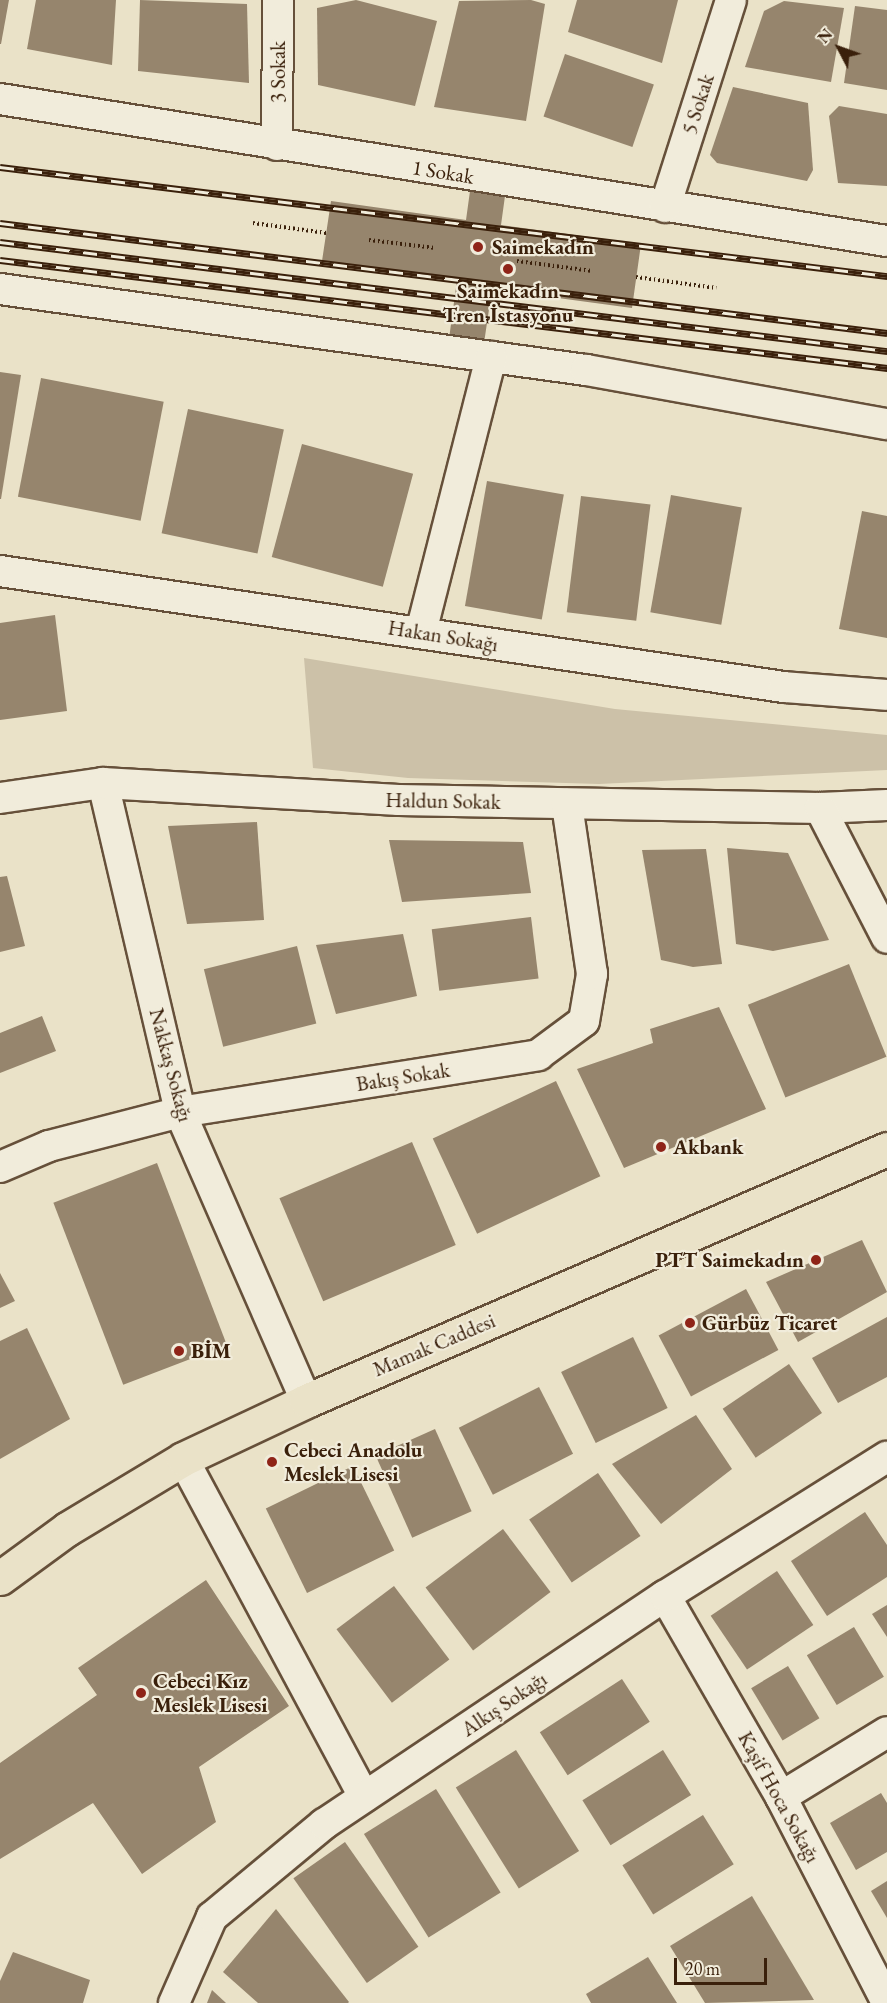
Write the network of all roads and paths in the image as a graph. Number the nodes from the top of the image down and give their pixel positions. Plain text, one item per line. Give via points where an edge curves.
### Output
1 (278, 0) edge
2 (731, 0) edge
3 (0, 99) edge
4 (278, 145) junction
5 (665, 207) junction
6 (253, 223) dead end
7 (326, 233) dead end
8 (369, 240) dead end
9 (887, 240) edge
10 (436, 248) dead end
11 (518, 261) dead end
12 (592, 271) dead end
13 (636, 277) dead end
14 (716, 288) dead end
15 (0, 289) edge
16 (491, 357) junction
17 (887, 424) edge
18 (0, 571) edge
19 (421, 632) junction
20 (887, 695) edge
21 (103, 783) junction
22 (0, 798) edge
23 (567, 804) junction
24 (887, 805) edge
25 (820, 808) junction
26 (887, 938) edge
27 (180, 1112) junction
28 (887, 1149) edge
29 (0, 1167) edge
30 (306, 1401) junction
31 (887, 1457) edge
32 (183, 1459) junction
33 (0, 1578) edge
34 (665, 1596) junction
35 (887, 1732) edge
36 (364, 1797) junction
37 (781, 1797) junction
38 (887, 2002) edge
39 (174, 2003) edge

1 - 4 street, 3 Sokak
2 - 5 street, 5 Sokak
3 - 4 street, 1 Sokak
4 - 5 street, 1 Sokak
5 - 9 street, 1 Sokak
6 - 7 path
8 - 10 path
11 - 12 path
13 - 14 path
15 - 16 street
16 - 17 street
16 - 19 street
18 - 19 street, Hakan Sokağı
19 - 20 street, Hakan Sokağı via 784,687
21 - 22 street, Haldun Sokak
21 - 23 street, Haldun Sokak via 399,801
21 - 27 street, Nakkaş Sokağı
23 - 25 street, Haldun Sokak
23 - 27 street, Bakış Sokak via 591,974 584,1021 538,1055
24 - 25 street, Haldun Sokak
25 - 26 street
27 - 29 street, Bakış Sokak via 49,1146
27 - 30 street, Nakkaş Sokağı
28 - 30 main road, Mamak Caddesi
30 - 32 main road, Mamak Caddesi
31 - 34 street, Alkış Sokağı
32 - 33 main road, Mamak Caddesi via 67,1530
32 - 36 street
34 - 36 street, Alkış Sokağı
34 - 37 street, Kaşif Hoca Sokağı
35 - 37 street
36 - 39 street, Alkış Sokağı via 324,1824 212,1917
37 - 38 street, Kaşif Hoca Sokağı

